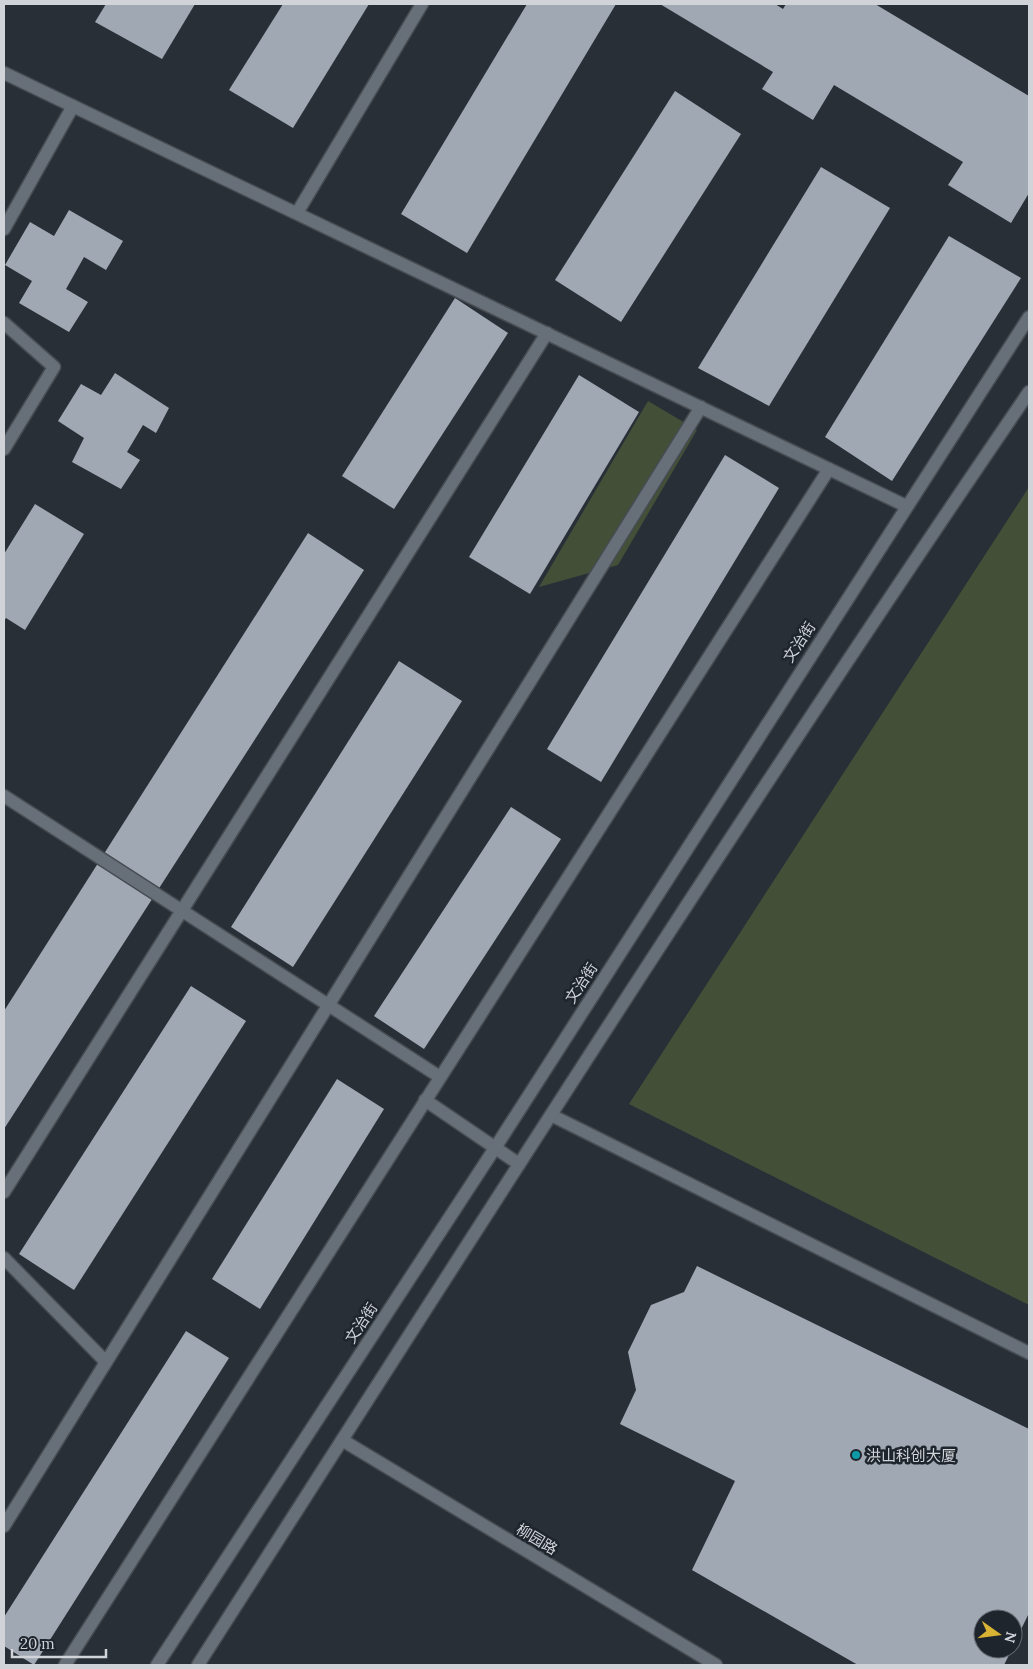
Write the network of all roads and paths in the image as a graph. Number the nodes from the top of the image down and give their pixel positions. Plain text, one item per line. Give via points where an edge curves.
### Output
1 (422, 4) edge
2 (4, 73) edge
3 (73, 106) junction
4 (297, 213) junction
5 (4, 229) edge
6 (1029, 317) edge
7 (4, 324) edge
8 (547, 333) junction
9 (1029, 392) edge
10 (701, 407) junction
11 (4, 449) edge
12 (829, 469) junction
13 (906, 506) junction
14 (4, 796) edge
15 (182, 910) junction
16 (328, 1005) junction
17 (440, 1077) junction
18 (425, 1100) junction
19 (550, 1115) junction
20 (495, 1148) junction
21 (519, 1164) junction
22 (4, 1192) edge
23 (4, 1258) edge
24 (1029, 1353) edge
25 (106, 1362) junction
26 (342, 1440) junction
27 (4, 1526) edge
28 (65, 1665) edge
29 (157, 1665) edge
30 (198, 1665) edge
31 (716, 1665) edge

1 - 4 street
2 - 3 street
3 - 4 street
3 - 5 street
4 - 8 street
6 - 13 street, 文治街
7 - 11 street via 54,367
8 - 10 street
8 - 15 street
9 - 19 street
10 - 12 street
10 - 16 street
12 - 13 street
12 - 17 street
13 - 20 street, 文治街
14 - 15 street
15 - 16 street
15 - 22 street
16 - 17 street
16 - 25 street
17 - 18 street
18 - 20 street
18 - 28 street
19 - 21 street
19 - 24 street
20 - 21 street
20 - 29 street, 文治街
21 - 26 street
23 - 25 street
25 - 27 street
26 - 30 street
26 - 31 street, 柳园路

